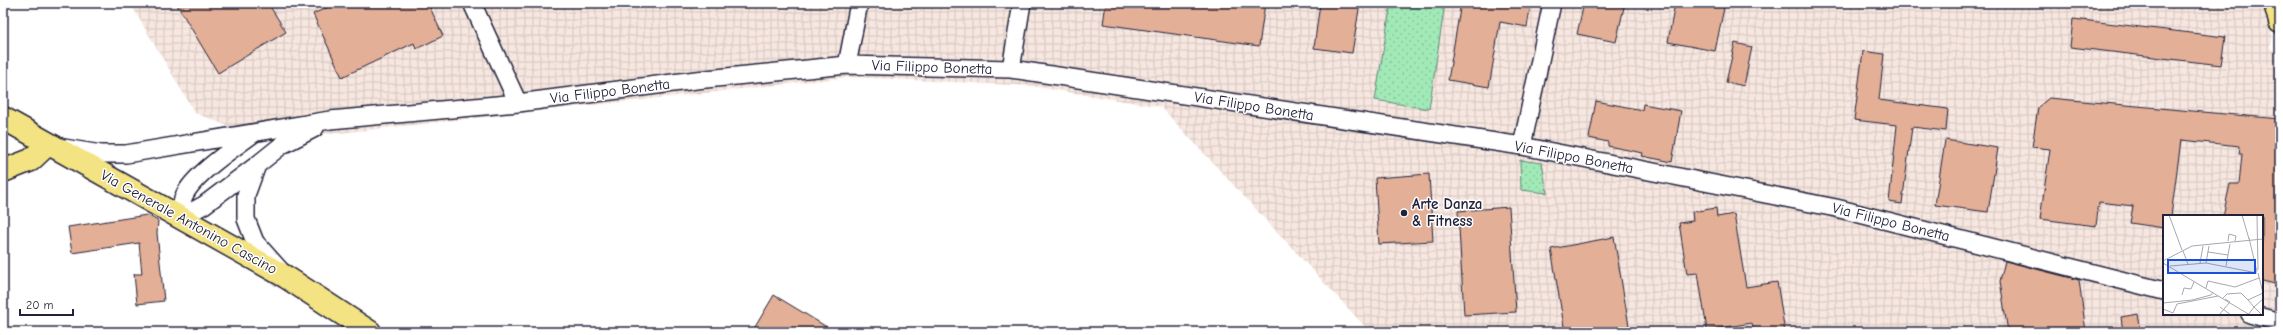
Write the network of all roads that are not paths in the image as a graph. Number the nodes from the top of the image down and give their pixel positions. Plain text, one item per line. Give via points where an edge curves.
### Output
1 (472, 3) edge
2 (859, 3) edge
3 (1022, 3) edge
4 (1552, 3) edge
5 (2275, 3) edge
6 (2280, 22) edge
7 (847, 64) junction
8 (1011, 69) junction
9 (518, 102) junction
10 (3, 118) edge
11 (330, 120) junction
12 (257, 132) junction
13 (48, 144) junction
14 (1522, 146) junction
15 (257, 164) junction
16 (3, 171) edge
17 (182, 217) junction
18 (286, 277) junction
19 (2163, 291) edge
20 (2254, 315) edge
21 (2279, 322) edge
22 (370, 332) edge

1 - 9 street
2 - 7 street
3 - 8 street
4 - 14 street
5 - 6 main road
7 - 8 street, Via Filippo Bonetta
7 - 9 street, Via Filippo Bonetta
8 - 14 street, Via Filippo Bonetta
9 - 11 street, Via Filippo Bonetta
10 - 13 main road, Via Generale Antonino Cascino
11 - 12 street, Via Filippo Bonetta
11 - 15 street via 282,145
12 - 13 street, Via Filippo Bonetta via 126,154 78,151
12 - 17 street via 215,162 198,179 184,195
13 - 16 main road via 31,160
13 - 17 main road, Via Generale Antonino Cascino
14 - 19 street, Via Filippo Bonetta via 1836,208
15 - 17 street via 204,206
15 - 18 street via 246,195 246,219 255,242
17 - 18 main road, Via Generale Antonino Cascino
18 - 22 main road, Via Generale Antonino Cascino
20 - 21 street

